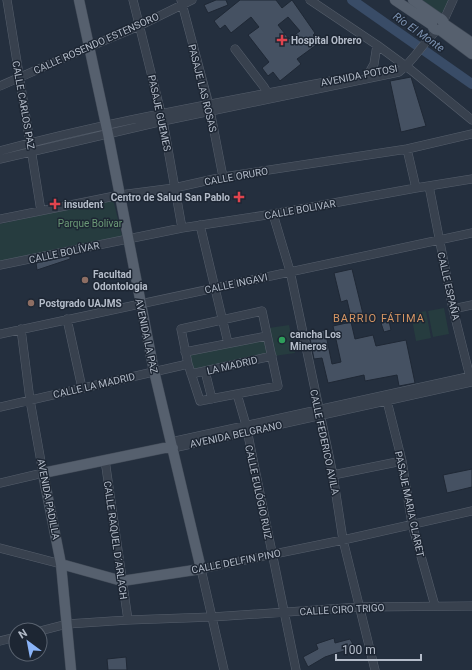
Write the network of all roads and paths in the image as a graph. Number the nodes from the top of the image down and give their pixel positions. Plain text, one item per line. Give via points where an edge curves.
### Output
1 (7, 0) edge
2 (79, 0) edge
3 (133, 0) edge
4 (192, 0) edge
5 (310, 0) edge
6 (395, 0) edge
7 (413, 0) edge
8 (453, 0) edge
9 (182, 2) edge
10 (139, 26) junction
11 (438, 26) junction
12 (472, 42) edge
13 (377, 45) junction
14 (90, 47) junction
15 (235, 49) dead end
16 (472, 54) edge
17 (408, 64) junction
18 (370, 75) junction
19 (19, 77) junction
20 (0, 86) edge
21 (269, 96) junction
22 (209, 109) junction
23 (162, 118) junction
24 (472, 120) edge
25 (106, 130) junction
26 (472, 134) edge
27 (31, 142) junction
28 (407, 148) junction
29 (0, 151) edge
30 (32, 151) junction
31 (0, 159) edge
32 (223, 177) junction
33 (472, 179) edge
34 (429, 186) junction
35 (174, 188) junction
36 (416, 188) junction
37 (120, 195) junction
38 (41, 211) junction
39 (273, 214) junction
40 (0, 220) edge
41 (200, 225) junction
42 (182, 228) junction
43 (472, 233) edge
44 (128, 238) junction
45 (439, 240) junction
46 (0, 265) edge
47 (290, 271) junction
48 (216, 287) junction
49 (141, 304) junction
50 (472, 305) edge
51 (453, 309) junction
52 (67, 319) junction
53 (223, 319) junction
54 (21, 329) junction
55 (0, 334) edge
56 (268, 336) junction
57 (228, 343) junction
58 (185, 352) junction
59 (272, 356) junction
60 (188, 364) junction
61 (154, 371) junction
62 (205, 371) junction
63 (191, 374) junction
64 (472, 380) edge
65 (82, 388) junction
66 (237, 394) junction
67 (212, 399) junction
68 (30, 400) junction
69 (387, 401) junction
70 (0, 407) edge
71 (320, 413) junction
72 (246, 429) junction
73 (172, 445) junction
74 (105, 460) junction
75 (402, 461) junction
76 (43, 473) junction
77 (333, 475) junction
78 (0, 483) edge
79 (472, 511) edge
80 (412, 524) junction
81 (343, 540) junction
82 (0, 548) edge
83 (272, 555) junction
84 (61, 564) junction
85 (201, 568) junction
86 (122, 581) junction
87 (435, 606) junction
88 (472, 606) edge
89 (360, 607) junction
90 (284, 612) junction
91 (212, 617) junction
92 (128, 620) junction
93 (67, 624) junction
94 (48, 629) edge
95 (71, 670) edge
96 (224, 670) edge
97 (296, 670) edge
98 (375, 670) edge

1 - 19 street, CALLE CARLOS PAZ
2 - 14 main road, AVENIDA LA PAZ
3 - 10 street, PASAJE GUEMES
4 - 9 street, CALLE ROSENDO ESTENSORO
5 - 13 street
6 - 11 main road
7 - 11 main road
8 - 11 street
9 - 10 street, CALLE ROSENDO ESTENSORO
9 - 22 street, PASAJE LAS ROSAS
10 - 14 street, CALLE ROSENDO ESTENSORO
10 - 23 street, PASAJE GUEMES
11 - 12 main road
11 - 16 main road
11 - 17 street
13 - 17 street
13 - 18 street
14 - 19 street, CALLE ROSENDO ESTENSORO
14 - 25 main road, AVENIDA LA PAZ
15 - 21 street
17 - 18 street, AVENIDA POTOSI
17 - 24 street
18 - 21 street, AVENIDA POTOSI
19 - 20 street, CALLE ROSENDO ESTENSORO
19 - 27 street, CALLE CARLOS PAZ
21 - 22 street, AVENIDA POTOSI
22 - 23 street, AVENIDA POTOSI
22 - 32 street, PASAJE LAS ROSAS
23 - 25 street, AVENIDA POTOSI
23 - 35 street, PASAJE GUEMES
25 - 27 street, AVENIDA POTOSI
25 - 30 street, AVENIDA POTOSI
25 - 37 main road, AVENIDA LA PAZ
26 - 28 street, CALLE ORURO
27 - 29 street, AVENIDA POTOSI
27 - 30 street, CALLE CARLOS PAZ
28 - 32 street, CALLE ORURO
28 - 36 street
30 - 31 street, AVENIDA POTOSI
30 - 38 street, CALLE CARLOS PAZ
32 - 35 street, CALLE ORURO
33 - 34 street, CALLE BOLIVAR
34 - 36 street, CALLE BOLIVAR
34 - 45 street, CALLE ESPAÑA
35 - 37 street, CALLE ORURO
35 - 42 street, PASAJE GUEMES
36 - 39 street, CALLE BOLIVAR
37 - 38 street, CALLE ORURO
37 - 44 main road, AVENIDA LA PAZ
38 - 40 street, CALLE ORURO
39 - 41 street, CALLE BOLIVAR
39 - 47 street, CALLE FEDERICO AVILA
41 - 42 street, CALLE BOLIVAR
41 - 48 street
42 - 44 street, CALLE BOLIVAR
43 - 45 street, CALLE INGAVI
44 - 46 street, CALLE BOLÍVAR
44 - 49 main road, AVENIDA LA PAZ
45 - 47 street, CALLE INGAVI
45 - 51 street, CALLE ESPAÑA
47 - 48 street, CALLE INGAVI
47 - 71 street, CALLE FEDERICO AVILA
48 - 49 street, CALLE INGAVI
48 - 53 street
49 - 52 street, CALLE INGAVI
49 - 61 main road, AVENIDA LA PAZ
50 - 51 street
51 - 64 street, CALLE ESPAÑA
52 - 54 street, CALLE INGAVI
52 - 65 street
53 - 56 street via 262,311
53 - 57 street
53 - 58 street via 181,329
54 - 55 street, CALLE INGAVI
54 - 68 street, AVENIDA PADILLA
56 - 57 street
56 - 59 street
57 - 58 street
58 - 60 street
59 - 62 street, LA MADRID
59 - 66 street via 278,386
60 - 61 street, CALLE LA MADRID
60 - 63 street
61 - 65 street, CALLE LA MADRID
61 - 73 main road, AVENIDA LA PAZ
62 - 63 street, LA MADRID
62 - 67 street
63 - 67 street via 200,401
64 - 69 street, AVENIDA BELGRANO
64 - 71 street, AVENIDA BELGRANO
65 - 68 street, CALLE LA MADRID
66 - 67 street
66 - 72 street, CALLE EULÓGIO RUIZ
68 - 70 street, CALLE LA MADRID
68 - 76 street, AVENIDA PADILLA
69 - 71 street, AVENIDA BELGRANO
69 - 75 street, PASAJE MARIA CLARET
71 - 72 street, AVENIDA BELGRANO
71 - 77 street, CALLE FEDERICO AVILA
72 - 73 street, AVENIDA BELGRANO
72 - 83 street, CALLE EULÓGIO RUIZ
73 - 74 main road, AVENIDA BELGRANO
73 - 85 main road, AVENIDA LA PAZ
74 - 76 main road, AVENIDA BELGRANO
74 - 86 street, CALLE RAQUEL D´ARLACH
75 - 77 street
75 - 80 street, PASAJE MARIA CLARET
76 - 78 street, AVENIDA BELGRANO
76 - 84 main road, AVENIDA PADILLA
77 - 81 street, CALLE FEDERICO AVILA
79 - 80 street, CALLE DELFIN PINO
80 - 81 street, CALLE DELFIN PINO
80 - 87 street, PASAJE MARIA CLARET
81 - 83 street, CALLE DELFIN PINO
81 - 89 street, CALLE FEDERICO AVILA
82 - 84 street, CALLE DELFIN PINO
83 - 85 street, CALLE DELFIN PINO
83 - 90 street, CALLE EULÓGIO RUIZ
84 - 86 main road, CALLE DELFIN PINO
84 - 93 main road, AVENIDA PADILLA
85 - 86 main road, CALLE DELFIN PINO
85 - 91 street, AVENIDA LA PAZ
86 - 92 street, CALLE RAQUEL D´ARLACH
87 - 88 street, CALLE CIRO TRIGO
87 - 89 street, CALLE CIRO TRIGO
89 - 90 street, CALLE CIRO TRIGO
89 - 98 street, CALLE FEDERICO AVILA
90 - 91 street, CALLE CIRO TRIGO
90 - 97 street, CALLE EULÓGIO RUIZ
91 - 92 street, CALLE CIRO TRIGO
91 - 96 street, AVENIDA LA PAZ
92 - 93 street, CALLE CIRO TRIGO
93 - 94 street, CALLE CIRO TRIGO
93 - 95 main road, AVENIDA PADILLA

